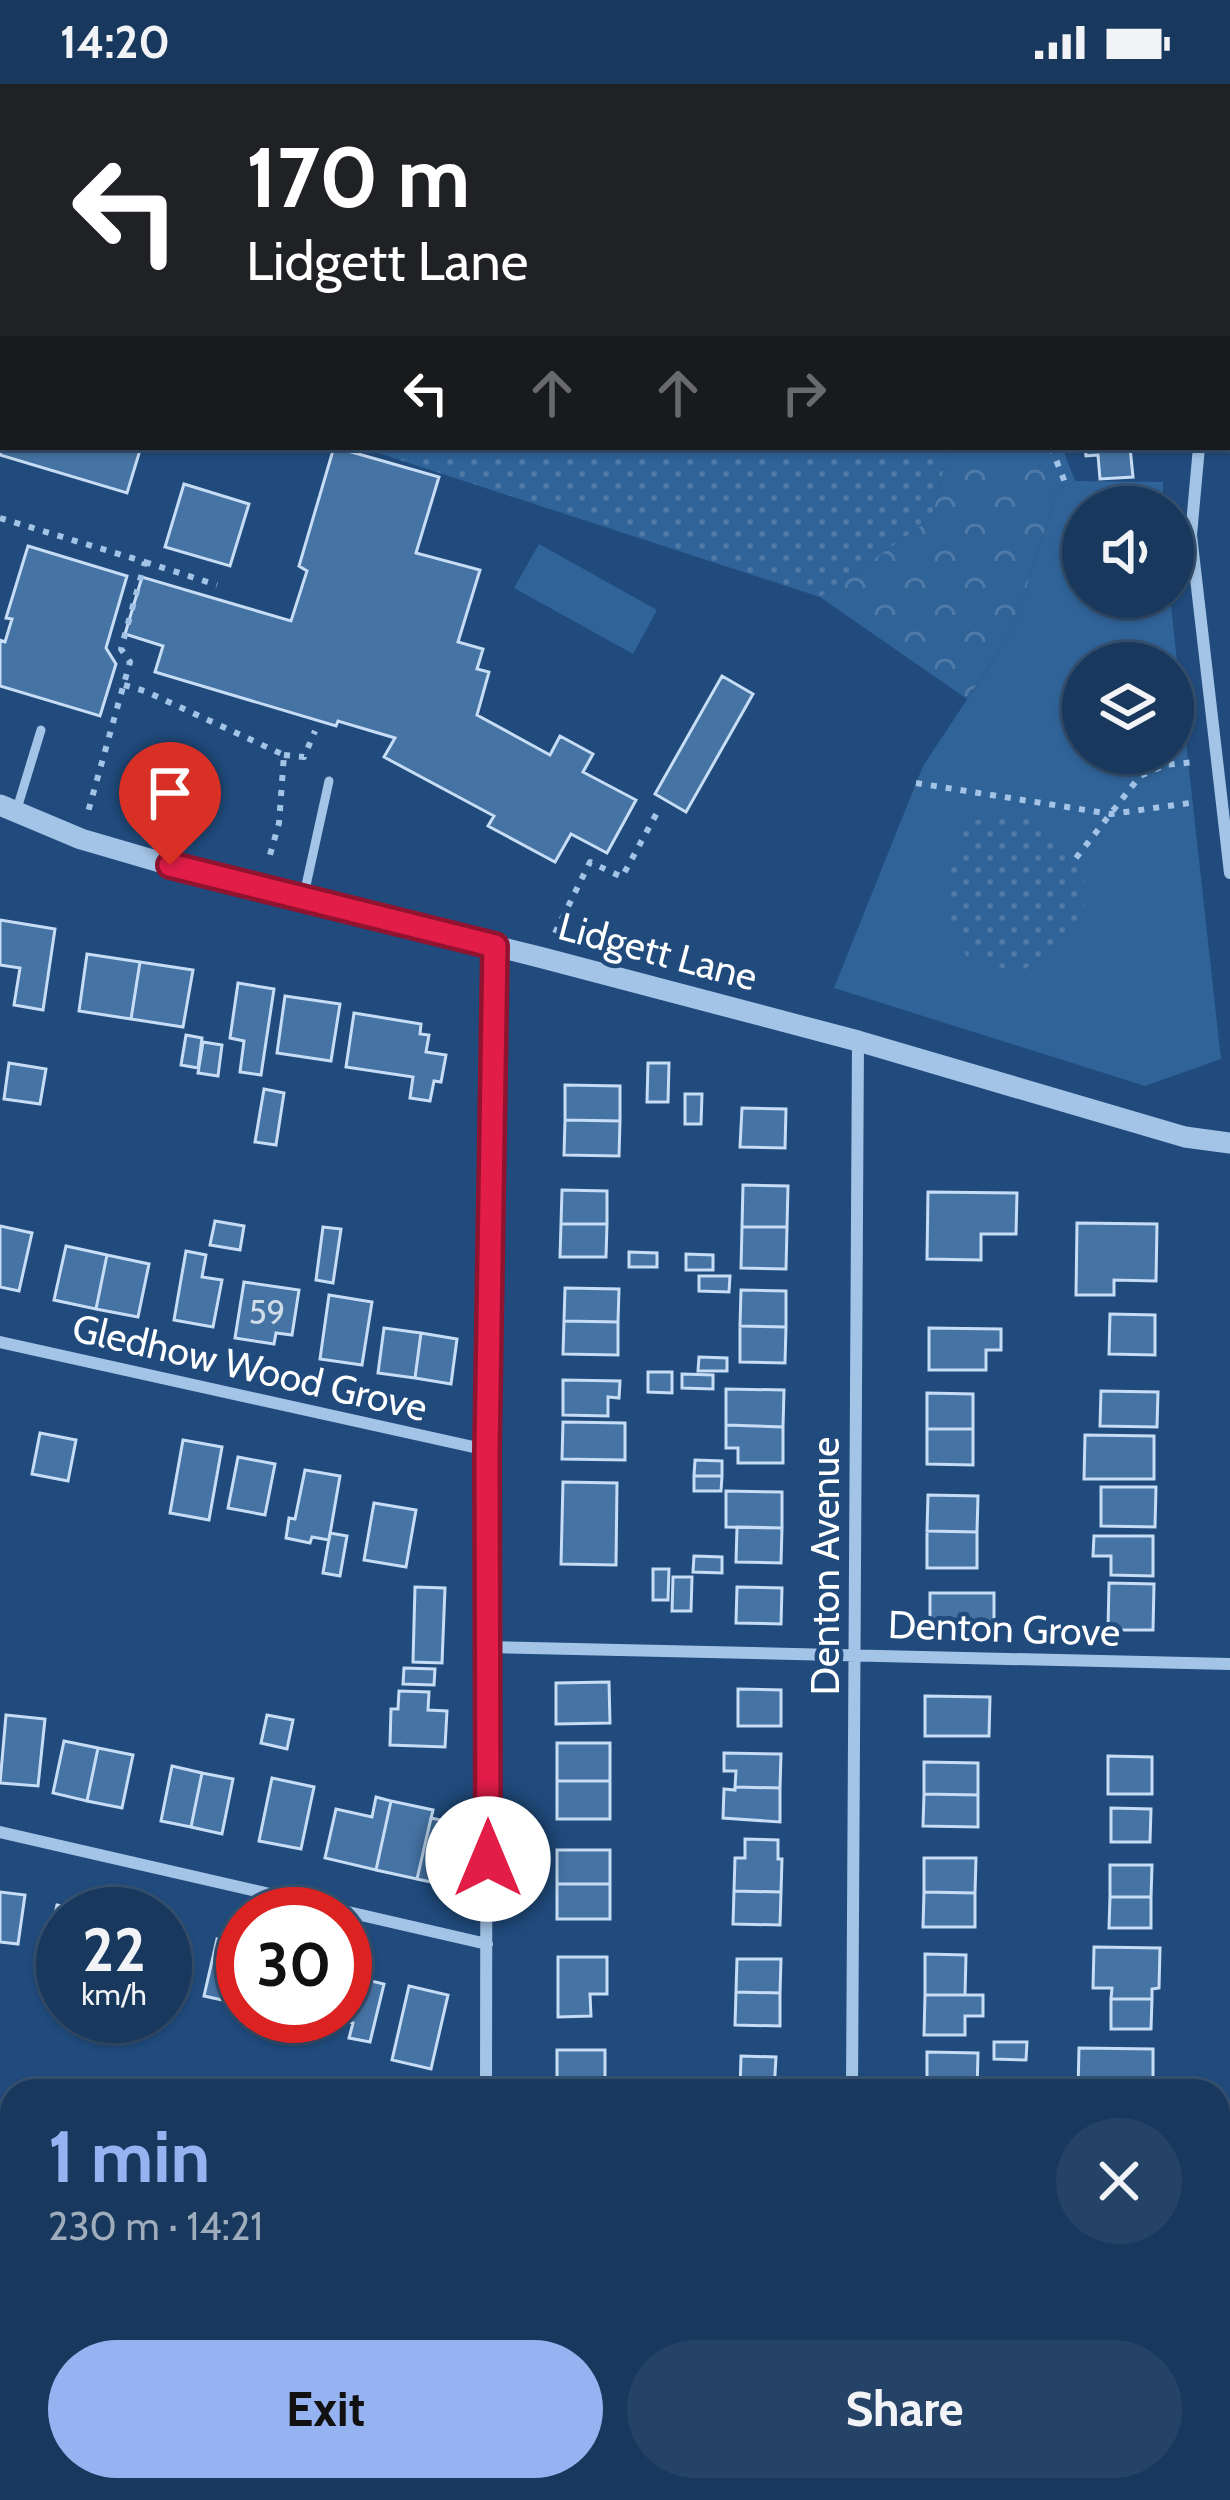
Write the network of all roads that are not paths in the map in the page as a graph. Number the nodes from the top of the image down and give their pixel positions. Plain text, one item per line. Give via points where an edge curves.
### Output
1 (1199, 450) edge
2 (41, 730) dead end
3 (329, 781) dead end
4 (8, 808) edge
5 (1230, 873) edge
6 (303, 898) junction
7 (495, 946) junction
8 (858, 1041) junction
9 (1230, 1143) edge
10 (0, 1342) edge
11 (487, 1450) junction
12 (489, 1647) junction
13 (855, 1654) junction
14 (1230, 1664) edge
15 (0, 1832) edge
16 (487, 1944) junction
17 (486, 2079) edge
18 (852, 2079) edge

1 - 5 street via 1191,535
2 - 4 lane
3 - 6 lane
4 - 6 street, Lidgett Lane via 81,839
6 - 7 street, Lidgett Lane
7 - 8 street, Lidgett Lane
7 - 11 street
8 - 9 street, Lidgett Lane via 1185,1137
8 - 13 street, Denton Avenue
10 - 11 street, Gledhow Wood Grove
11 - 12 street
12 - 13 street, Denton Grove
12 - 16 street
13 - 14 street, Denton Grove
13 - 18 street, Denton Avenue
15 - 16 street
16 - 17 street

